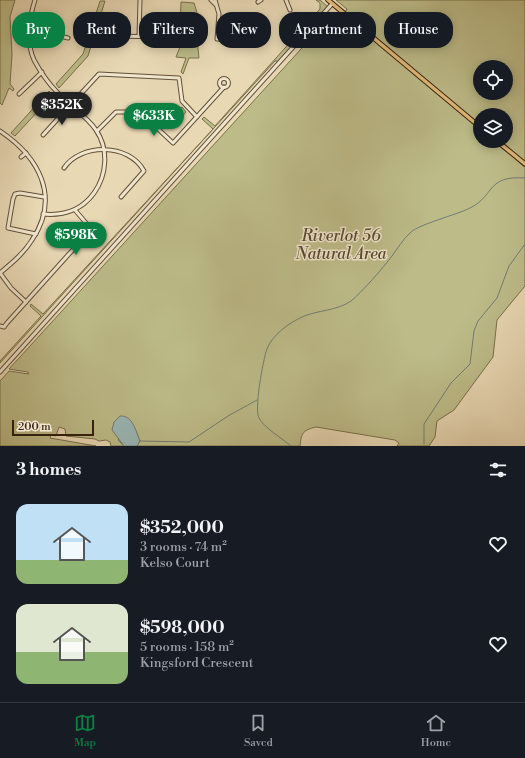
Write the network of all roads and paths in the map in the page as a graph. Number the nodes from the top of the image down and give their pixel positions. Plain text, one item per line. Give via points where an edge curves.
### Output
1 (35, 0) edge
2 (140, 0) edge
3 (211, 0) edge
4 (215, 0) edge
5 (286, 0) edge
6 (328, 0) edge
7 (332, 4) junction
8 (216, 5) junction
9 (290, 10) dead end
10 (32, 12) edge
11 (218, 12) edge
12 (131, 36) edge
13 (138, 36) joint
14 (65, 37) edge
15 (68, 38) dead end
16 (32, 48) edge
17 (42, 72) junction
18 (224, 87) dead end
19 (19, 94) dead end
20 (71, 106) junction
21 (197, 117) junction
22 (473, 121) edge
23 (96, 131) junction
24 (0, 132) edge
25 (43, 135) dead end
26 (506, 148) edge
27 (104, 151) junction
28 (26, 153) junction
29 (21, 157) dead end
30 (525, 164) edge
31 (64, 168) dead end
32 (121, 197) dead end
33 (44, 198) junction
34 (75, 210) junction
35 (43, 214) junction
36 (36, 234) junction
37 (0, 273) edge
38 (26, 302) junction
39 (0, 326) edge
40 (0, 372) edge

1 - 10 street
2 - 13 street
3 - 8 street
4 - 8 street
5 - 9 street
6 - 7 main road
7 - 22 main road
7 - 40 street
8 - 11 street
12 - 13 street
14 - 15 street
16 - 17 street
17 - 19 street
17 - 20 street
18 - 21 street
20 - 21 street via 99,74 176,77 180,78 182,101
20 - 23 street
20 - 25 street
21 - 23 street via 173,142 142,114 132,112 116,112
23 - 27 street
24 - 28 street via 18,143
26 - 30 main road
27 - 31 street via 79,154
27 - 32 street via 126,154 144,172
27 - 34 street via 104,170 98,187 86,202
28 - 29 street
28 - 33 street via 41,176
33 - 35 street
33 - 36 street via 20,193 15,194 13,199 8,228
34 - 35 street via 61,214
34 - 38 street via 92,230
35 - 36 street
36 - 37 street via 15,260
37 - 38 street
38 - 39 street via 4,327

